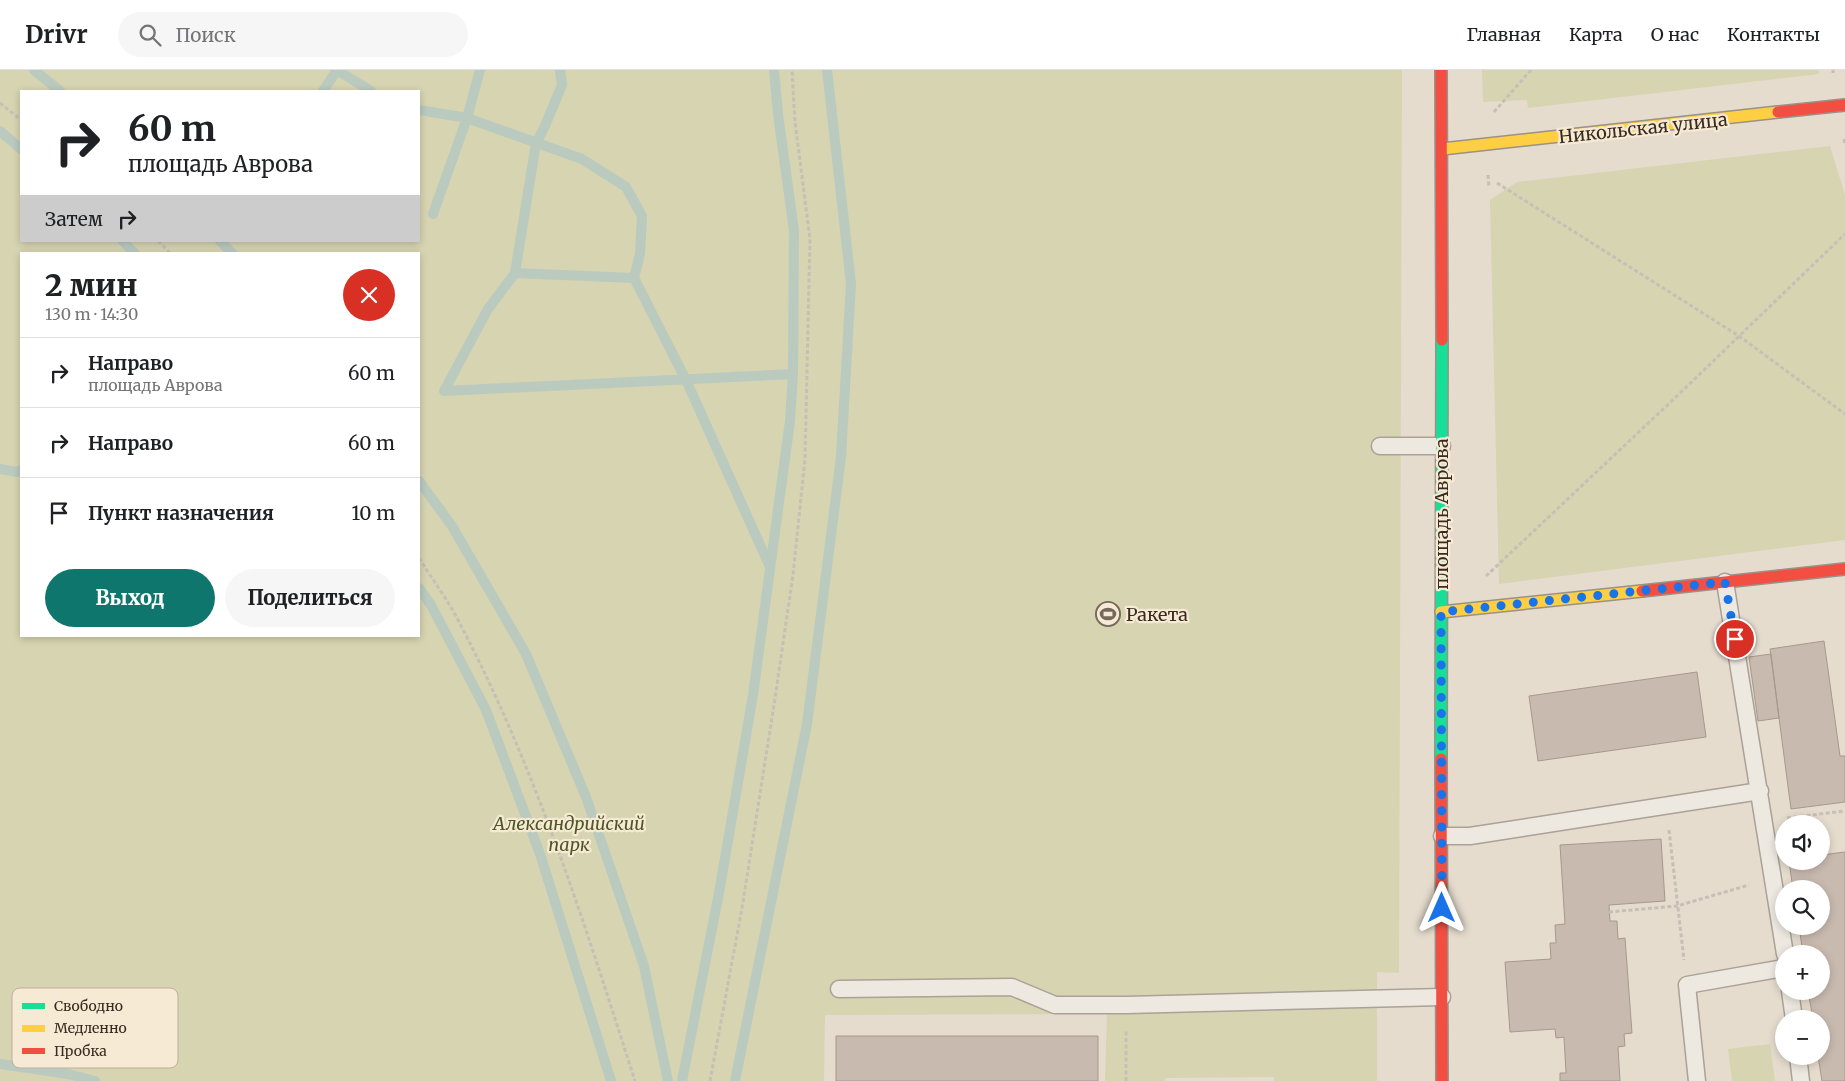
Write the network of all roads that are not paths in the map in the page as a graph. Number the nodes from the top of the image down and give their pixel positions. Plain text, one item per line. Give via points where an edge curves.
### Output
1 (1441, 70) edge
2 (1845, 105) edge
3 (1442, 149) junction
4 (1380, 446) dead end
5 (1442, 446) junction
6 (1845, 569) edge
7 (1725, 582) junction
8 (1441, 612) junction
9 (1760, 791) junction
10 (1442, 836) junction
11 (1784, 945) edge
12 (1775, 970) edge
13 (839, 989) dead end
14 (1442, 997) junction
15 (1799, 1065) edge
16 (1442, 1081) edge
17 (1697, 1081) edge
18 (1801, 1081) edge

1 - 3 street, площадь Аврова
2 - 3 street, Никольская улица
3 - 5 street, площадь Аврова
4 - 5 lane
5 - 8 street, площадь Аврова
6 - 7 street, площадь Аврова
7 - 8 street, площадь Аврова
7 - 9 lane
8 - 10 street
9 - 10 lane via 1470,836
9 - 11 lane
10 - 14 street
12 - 17 lane via 1687,985
13 - 14 lane via 1012,987 1055,1004 1127,1005
14 - 16 street
15 - 18 lane

